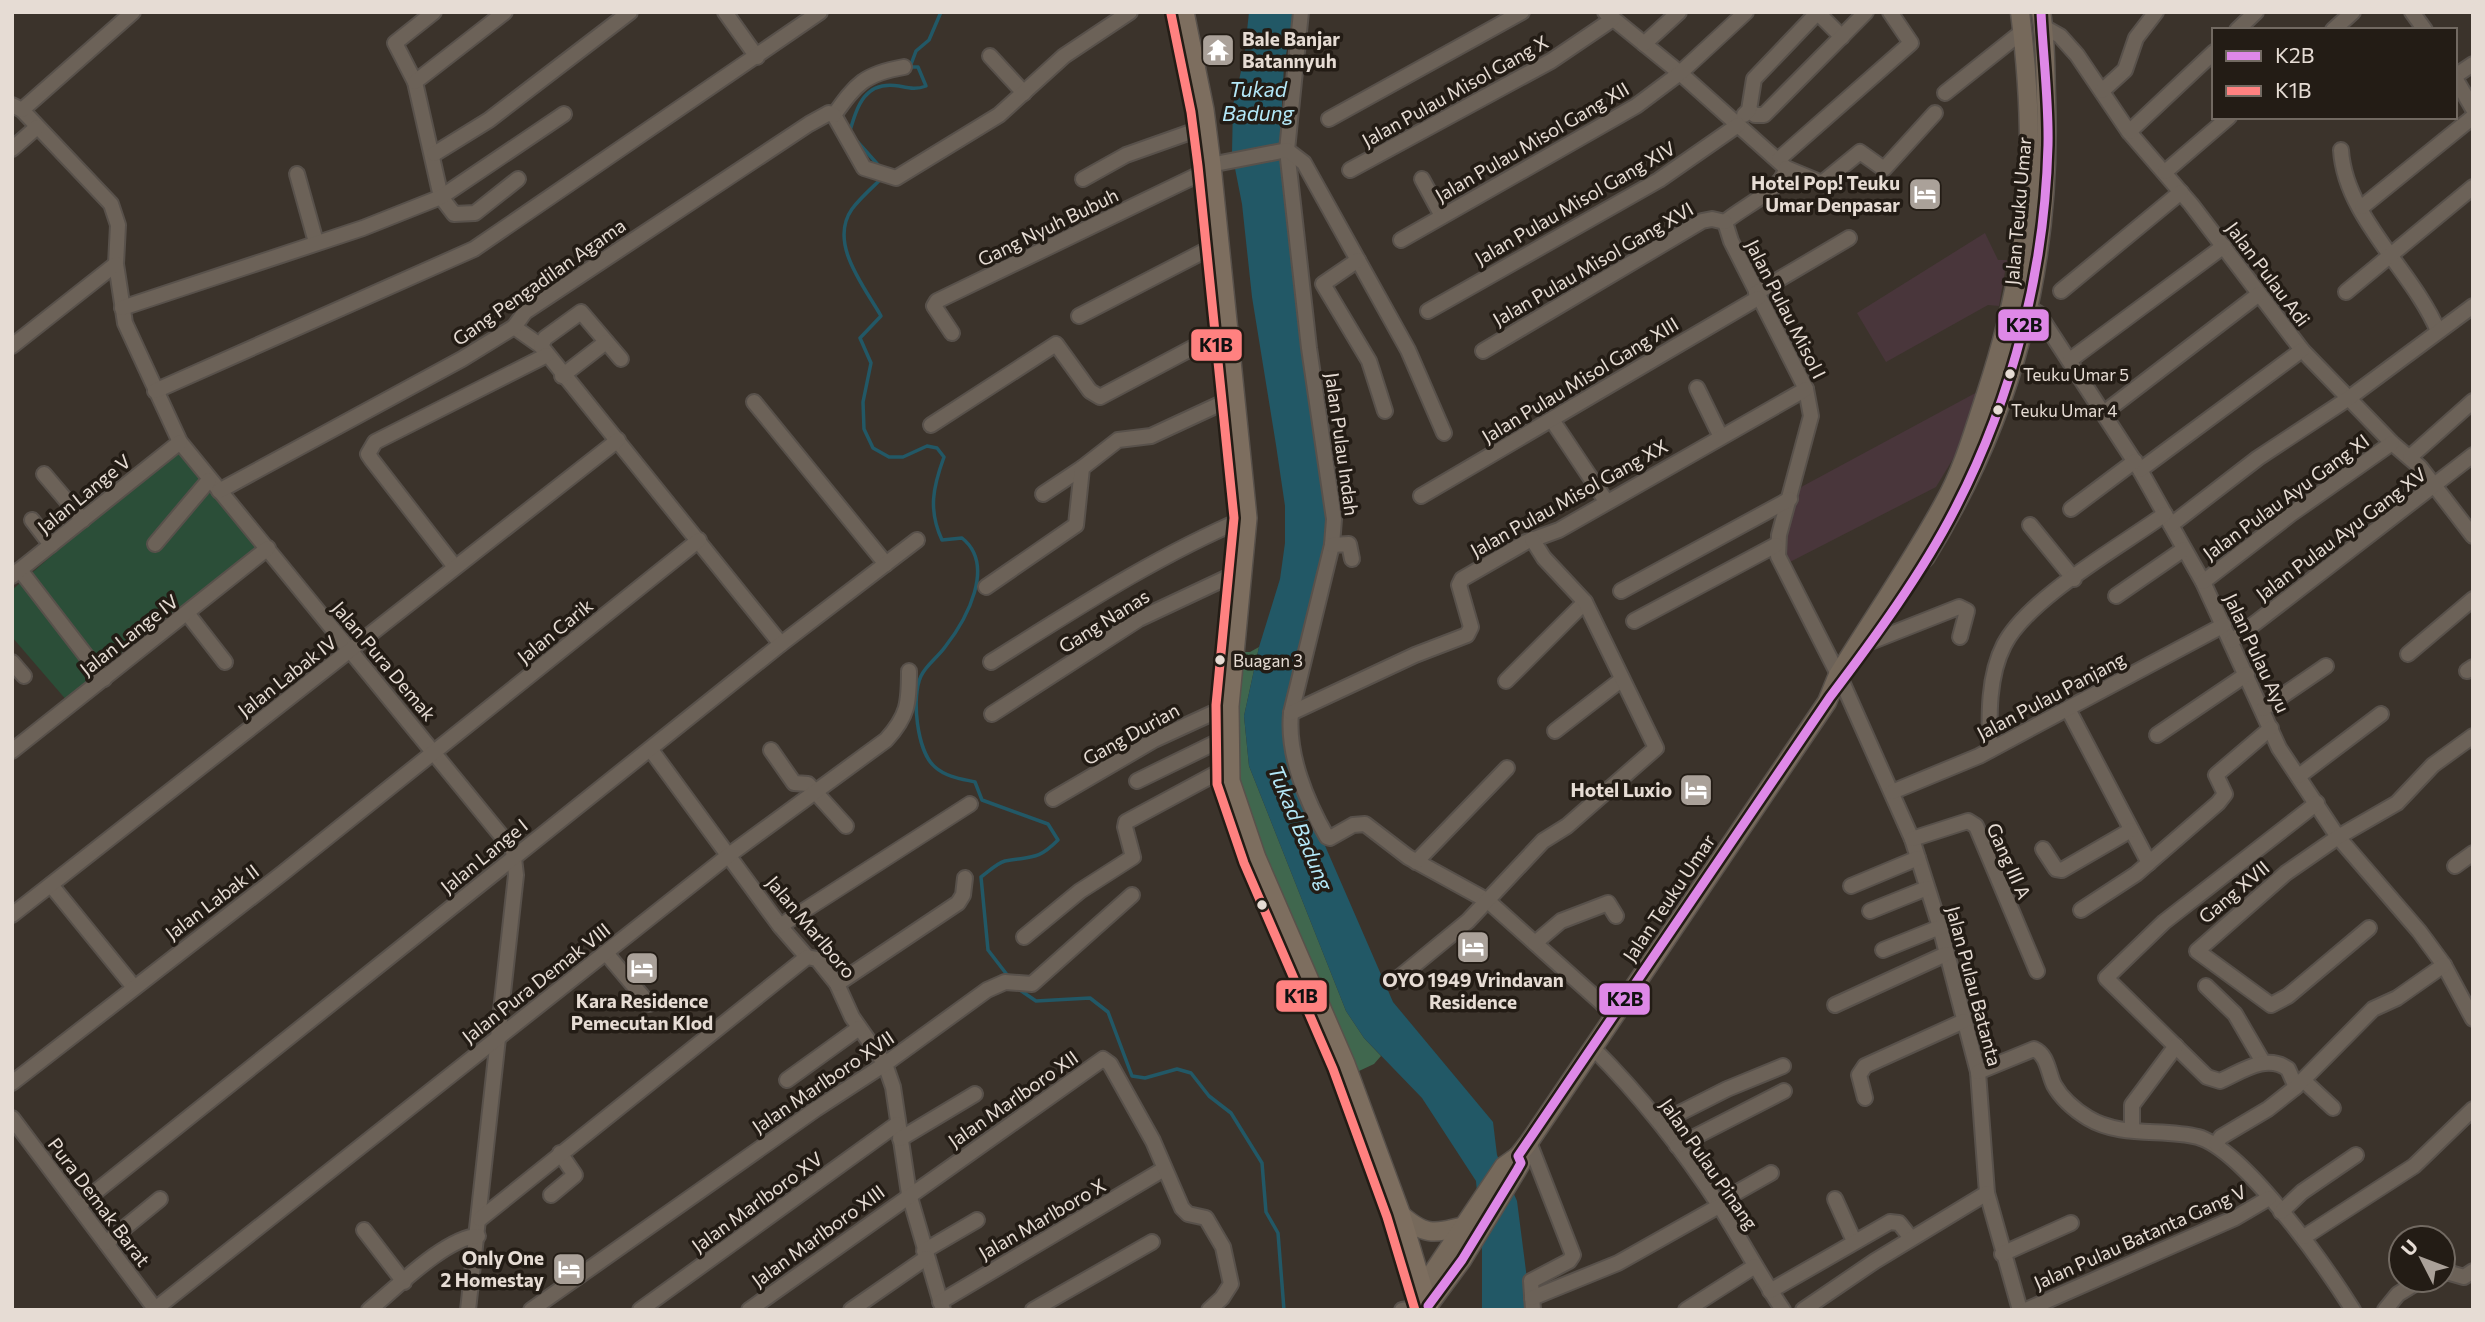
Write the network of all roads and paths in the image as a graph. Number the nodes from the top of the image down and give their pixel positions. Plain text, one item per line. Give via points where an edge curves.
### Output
1 (134, 12) edge
2 (434, 12) edge
3 (505, 12) edge
4 (630, 12) edge
5 (725, 12) edge
6 (820, 12) edge
7 (1130, 12) edge
8 (1184, 12) edge
9 (1301, 12) edge
10 (1522, 12) edge
11 (1679, 12) edge
12 (1746, 12) edge
13 (1866, 12) edge
14 (1890, 12) edge
15 (2020, 12) edge
16 (2156, 12) edge
17 (2256, 12) edge
18 (2353, 12) edge
19 (2412, 12) edge
20 (1818, 13) edge
21 (1609, 16) edge
22 (2042, 20) edge
23 (2239, 28) edge
24 (2335, 28) edge
25 (2424, 28) edge
26 (2023, 32) junction
27 (1842, 37) junction
28 (1644, 44) junction
29 (2212, 54) edge
30 (990, 56) dead end
31 (757, 57) junction
32 (2473, 64) edge
33 (904, 67) dead end
34 (1680, 73) junction
35 (2457, 76) edge
36 (2457, 81) edge
37 (415, 82) junction
38 (2102, 91) junction
39 (1024, 93) junction
40 (1945, 93) dead end
41 (17, 108) edge
42 (2473, 109) edge
43 (1749, 110) junction
44 (1935, 113) dead end
45 (564, 114) dead end
46 (834, 115) junction
47 (2473, 117) edge
48 (1329, 119) dead end
49 (2228, 119) edge
50 (1737, 124) junction
51 (37, 127) junction
52 (1205, 127) junction
53 (2129, 132) junction
54 (12, 149) edge
55 (2341, 150) dead end
56 (1284, 151) junction
57 (434, 155) junction
58 (1783, 163) junction
59 (1215, 164) junction
60 (1350, 170) dead end
61 (2165, 172) junction
62 (297, 174) dead end
63 (518, 179) dead end
64 (1083, 179) dead end
65 (1422, 179) dead end
66 (2473, 187) edge
67 (2181, 192) junction
68 (441, 197) junction
69 (2362, 207) junction
70 (1442, 216) junction
71 (1725, 222) junction
72 (1849, 238) dead end
73 (1401, 240) dead end
74 (316, 242) junction
75 (1216, 245) junction
76 (2224, 246) junction
77 (2390, 258) junction
78 (1358, 260) junction
79 (116, 264) junction
80 (2061, 291) dead end
81 (2346, 292) dead end
82 (2259, 294) junction
83 (1757, 296) junction
84 (2022, 304) junction
85 (2473, 306) edge
86 (122, 308) junction
87 (1428, 311) dead end
88 (1079, 316) dead end
89 (514, 327) junction
90 (1228, 329) junction
91 (2438, 331) junction
92 (952, 333) dead end
93 (606, 342) junction
94 (12, 346) edge
95 (544, 350) junction
96 (2302, 350) junction
97 (1483, 351) dead end
98 (621, 359) dead end
99 (2070, 360) junction
100 (562, 376) junction
101 (1697, 388) dead end
102 (1806, 389) junction
103 (155, 391) junction
104 (1235, 397) junction
105 (2349, 398) junction
106 (2473, 401) edge
107 (754, 402) dead end
108 (1385, 411) dead end
109 (2105, 412) junction
110 (1552, 420) junction
111 (931, 425) dead end
112 (1444, 433) dead end
113 (1720, 435) junction
114 (618, 440) junction
115 (180, 442) junction
116 (2392, 443) junction
117 (2473, 455) edge
118 (2410, 457) junction
119 (2138, 466) junction
120 (1082, 468) junction
121 (44, 474) dead end
122 (214, 485) junction
123 (2435, 487) junction
124 (1043, 494) dead end
125 (1421, 496) dead end
126 (1790, 499) junction
127 (1606, 501) junction
128 (2071, 509) dead end
129 (1246, 518) junction
130 (2168, 519) junction
131 (32, 520) dead end
132 (83, 520) junction
133 (2030, 526) dead end
134 (2473, 536) edge
135 (1532, 539) junction
136 (699, 540) junction
137 (917, 540) dead end
138 (155, 544) dead end
139 (51, 545) junction
140 (1332, 545) junction
141 (1776, 545) junction
142 (268, 548) junction
143 (2184, 549) junction
144 (1352, 559) dead end
145 (886, 564) junction
146 (456, 567) junction
147 (1241, 571) junction
148 (16, 573) edge
149 (2074, 579) junction
150 (2203, 582) junction
151 (986, 587) dead end
152 (1621, 591) dead end
153 (2116, 596) dead end
154 (2473, 599) edge
155 (1585, 602) junction
156 (187, 613) junction
157 (1634, 621) dead end
158 (2224, 625) junction
159 (1960, 638) dead end
160 (1873, 641) junction
161 (2232, 641) junction
162 (781, 644) junction
163 (350, 651) junction
164 (2408, 654) dead end
165 (12, 662) edge
166 (225, 662) dead end
167 (991, 662) dead end
168 (2326, 666) dead end
169 (909, 671) dead end
170 (2247, 674) junction
171 (24, 676) dead end
172 (104, 679) junction
173 (1621, 680) junction
174 (1506, 681) dead end
175 (1837, 685) junction
176 (1228, 706) junction
177 (2068, 709) junction
178 (2263, 709) junction
179 (992, 713) dead end
180 (1291, 713) junction
181 (2381, 714) dead end
182 (2271, 728) junction
183 (1555, 731) dead end
184 (2157, 735) dead end
185 (2473, 736) edge
186 (1227, 737) junction
187 (651, 750) junction
188 (771, 750) dead end
189 (1990, 750) junction
190 (12, 751) edge
191 (433, 751) junction
192 (1226, 768) junction
193 (1507, 768) dead end
194 (2299, 776) junction
195 (1137, 782) dead end
196 (815, 791) junction
197 (1892, 792) junction
198 (1054, 799) dead end
199 (2317, 803) junction
200 (970, 804) dead end
201 (846, 825) dead end
202 (2131, 830) junction
203 (2338, 837) junction
204 (1912, 839) junction
205 (2043, 849) dead end
206 (2473, 853) edge
207 (729, 855) junction
208 (515, 856) junction
209 (1918, 858) junction
210 (1416, 862) junction
211 (2149, 863) junction
212 (2455, 866) dead end
213 (965, 878) dead end
214 (51, 885) junction
215 (1851, 886) dead end
216 (1927, 888) junction
217 (1132, 895) dead end
218 (1488, 901) junction
219 (2081, 910) dead end
220 (1870, 911) dead end
221 (12, 915) edge
222 (1616, 916) dead end
223 (780, 926) junction
224 (1940, 927) junction
225 (2369, 928) dead end
226 (1024, 937) dead end
227 (1535, 943) junction
228 (1883, 950) dead end
229 (606, 953) junction
230 (1946, 954) junction
231 (807, 957) junction
232 (2444, 965) junction
233 (2037, 971) dead end
234 (1395, 981) dead end
235 (837, 984) junction
236 (132, 986) junction
237 (2206, 986) dead end
238 (649, 1004) dead end
239 (1835, 1005) dead end
240 (1615, 1015) junction
241 (2473, 1019) edge
242 (1964, 1021) junction
243 (859, 1028) junction
244 (499, 1038) junction
245 (2176, 1046) junction
246 (1593, 1048) junction
247 (2263, 1062) junction
248 (885, 1064) junction
249 (1783, 1066) dead end
250 (1978, 1072) junction
251 (787, 1080) dead end
252 (12, 1083) edge
253 (2300, 1083) junction
254 (1784, 1091) dead end
255 (975, 1094) dead end
256 (1866, 1098) dead end
257 (2333, 1108) dead end
258 (2473, 1109) edge
259 (12, 1118) edge
260 (1660, 1123) junction
261 (2132, 1130) junction
262 (898, 1131) junction
263 (1529, 1142) junction
264 (2216, 1143) junction
265 (1677, 1146) junction
266 (560, 1153) junction
267 (2356, 1155) dead end
268 (1164, 1170) junction
269 (1771, 1173) dead end
270 (1987, 1193) junction
271 (909, 1194) junction
272 (551, 1195) dead end
273 (2269, 1198) junction
274 (160, 1199) dead end
275 (1835, 1199) dead end
276 (1718, 1205) junction
277 (78, 1206) junction
278 (2281, 1212) junction
279 (1399, 1213) junction
280 (480, 1219) junction
281 (977, 1220) dead end
282 (2071, 1223) dead end
283 (1471, 1226) junction
284 (364, 1230) dead end
285 (478, 1236) junction
286 (2304, 1237) junction
287 (1911, 1238) junction
288 (1854, 1241) junction
289 (1152, 1242) dead end
290 (106, 1243) junction
291 (925, 1254) junction
292 (2002, 1254) junction
293 (1755, 1266) junction
294 (2473, 1271) edge
295 (2457, 1275) edge
296 (404, 1282) junction
297 (1770, 1291) junction
298 (2398, 1294) edge
299 (1426, 1301) edge
300 (1532, 1304) edge
301 (941, 1307) edge
302 (155, 1309) edge
303 (369, 1310) edge
304 (468, 1310) edge
305 (531, 1310) edge
306 (640, 1310) edge
307 (749, 1310) edge
308 (851, 1310) edge
309 (1033, 1310) edge
310 (1209, 1310) edge
311 (1402, 1310) edge
312 (1686, 1310) edge
313 (1783, 1310) edge
314 (1803, 1310) edge
315 (2020, 1310) edge
316 (2026, 1310) edge
317 (2353, 1310) edge
318 (2385, 1310) edge

1 - 41 street
2 - 37 street via 395,43
3 - 37 street
4 - 57 street via 489,120
5 - 31 street
6 - 31 street
7 - 39 street via 1064,56
8 - 52 highway
9 - 56 street, Jalan Pulau Indah
10 - 48 street
11 - 28 street
12 - 34 street, Jalan Pulau Misol Gang XII
13 - 27 street
14 - 58 street, Jalan Pulau Misol I via 1910,38 1910,46
15 - 26 main road, Jalan Teuku Umar
16 - 38 street via 2136,38 2125,70
17 - 23 street
18 - 24 street
19 - 25 street
20 - 27 street
20 - 43 street via 1755,79
21 - 28 street
21 - 60 street, Jalan Pulau Misol Gang X via 1551,61
22 - 38 street, Jalan Pulau Adi via 2069,46
22 - 84 main road, Jalan Teuku Umar via 2048,143 2041,233
26 - 40 street
26 - 84 main road, Jalan Teuku Umar via 2031,144
27 - 43 street via 1764,115
28 - 34 street
29 - 53 street
30 - 39 street
31 - 103 street via 474,249
32 - 35 street
33 - 46 street via 872,74 857,83
34 - 50 street
34 - 70 street, Jalan Pulau Misol Gang XII via 1636,106
36 - 42 street
37 - 57 street
38 - 53 street, Jalan Pulau Adi
39 - 46 street via 978,129 896,178 864,168
41 - 51 street, Jalan Pura Demak
43 - 50 street, Jalan Pulau Misol Gang XIV
44 - 58 street via 1881,170 1860,152 1822,183
45 - 68 street
46 - 89 street, Gang Pengadilan Agama via 829,113 809,124 610,255 525,312
47 - 69 street
49 - 61 street
50 - 58 street
50 - 87 street, Jalan Pulau Misol Gang XIV via 1660,180
51 - 54 street
51 - 79 street, Jalan Pura Demak via 111,204 118,225
52 - 59 highway
52 - 64 street via 1126,155
53 - 61 street, Jalan Pulau Adi
55 - 69 street via 2343,174
56 - 59 street
56 - 78 street via 1309,169
56 - 140 street, Jalan Pulau Indah via 1333,498
57 - 68 street
58 - 71 street, Jalan Pulau Misol I via 1785,177 1778,185
59 - 75 highway
59 - 92 street, Gang Nyuh Bubuh via 937,301 934,306
61 - 67 street, Jalan Pulau Adi
62 - 74 street
63 - 68 street via 467,215 454,214
65 - 70 street
66 - 77 street
67 - 76 street, Jalan Pulau Adi
67 - 80 street
68 - 74 street
69 - 77 street
70 - 73 street, Jalan Pulau Misol Gang XII
71 - 83 street, Jalan Pulau Misol I
71 - 97 street, Jalan Pulau Misol Gang XVI via 1702,221
72 - 83 street, Jalan Pulau Misol Gang XIII
74 - 86 street
75 - 88 street
75 - 90 highway
76 - 82 street, Jalan Pulau Adi
76 - 99 street
77 - 81 street
77 - 91 street via 2420,295
78 - 108 street via 1323,284 1369,362
78 - 112 street via 1408,350
79 - 86 street, Jalan Pura Demak
79 - 94 street
82 - 96 street, Jalan Pulau Adi
82 - 109 street
83 - 102 street, Jalan Pulau Misol I
83 - 110 street, Jalan Pulau Misol Gang XIII
84 - 99 street, Jalan Pulau Ayu via 2038,313
84 - 160 main road, Jalan Teuku Umar via 1997,415 1972,477
84 - 175 main road, Jalan Teuku Umar via 1945,502
85 - 91 street
86 - 103 street, Jalan Pura Demak
89 - 95 street
89 - 122 street, Gang Pengadilan Agama via 447,368
90 - 104 highway
90 - 111 street via 1100,397 1090,391 1059,345
91 - 105 street
93 - 95 street via 581,312 545,338
93 - 98 street
93 - 100 street
95 - 100 street
95 - 146 street via 370,448 372,460
96 - 105 street, Jalan Pulau Adi
96 - 119 street
99 - 109 street, Jalan Pulau Ayu
100 - 114 street
101 - 113 street
102 - 113 street, Jalan Pulau Misol Gang XX
102 - 126 street, Jalan Pulau Misol I via 1811,416
103 - 115 street, Jalan Pura Demak
104 - 120 street via 1151,436 1118,440
104 - 129 highway
105 - 116 street, Jalan Pulau Adi
105 - 130 street
106 - 118 street
107 - 145 street
109 - 119 street, Jalan Pulau Ayu
110 - 125 street, Jalan Pulau Misol Gang XIII
110 - 127 street
113 - 127 street, Jalan Pulau Misol Gang XX
114 - 136 street
114 - 146 street, Jalan Labak IV
115 - 122 street, Jalan Pura Demak
115 - 132 street, Jalan Lange V
116 - 118 street, Jalan Pulau Adi
116 - 150 street, Jalan Pulau Ayu Gang XI
117 - 123 street, Jalan Pulau Ayu Gang XV
118 - 123 street, Jalan Pulau Adi
119 - 128 street
119 - 130 street, Jalan Pulau Ayu
120 - 124 street
120 - 151 street via 1076,525
121 - 132 street
122 - 138 street
122 - 142 street, Jalan Pura Demak
123 - 134 street, Jalan Pulau Adi
123 - 161 street, Jalan Pulau Ayu Gang XV
126 - 141 street, Jalan Pulau Misol I
126 - 152 street
127 - 135 street, Jalan Pulau Misol Gang XX via 1559,530
129 - 147 highway
129 - 167 street via 1146,567
130 - 143 street, Jalan Pulau Ayu
130 - 149 street
131 - 139 street
132 - 139 street, Jalan Lange V
133 - 149 street
135 - 155 street
135 - 180 street, Jalan Pulau Misol Gang XX via 1459,582 1471,627 1467,635
136 - 162 street
136 - 191 street, Jalan Carik
137 - 145 street, Jalan Lange I
139 - 148 street, Jalan Lange V
140 - 144 street via 1349,544
140 - 180 street, Jalan Pulau Indah
141 - 157 street
141 - 175 street via 1780,566
142 - 156 street, Jalan Lange IV
142 - 163 street, Jalan Pura Demak
143 - 150 street, Jalan Pulau Ayu
143 - 153 street
145 - 162 street, Jalan Lange I
146 - 163 street, Jalan Labak IV
147 - 176 highway
147 - 179 street, Gang Nanas via 1139,619
148 - 172 street
149 - 189 street via 2027,615 2004,644 1990,705
150 - 158 street, Jalan Pulau Ayu
154 - 164 street
155 - 173 street
155 - 174 street
156 - 166 street
156 - 172 street, Jalan Lange IV
158 - 161 street, Jalan Pulau Ayu
158 - 177 street, Jalan Pulau Panjang
159 - 160 street via 1967,611 1959,607
160 - 175 main road, Jalan Teuku Umar
161 - 170 street, Jalan Pulau Ayu
162 - 187 street, Jalan Lange I
163 - 191 street, Jalan Pura Demak
163 - 214 street, Jalan Labak IV
165 - 171 street
168 - 178 street
169 - 196 street, Jalan Pura Demak VIII via 909,701 902,723 886,740
170 - 178 street, Jalan Pulau Ayu
170 - 184 street
172 - 190 street, Jalan Lange IV
173 - 183 street
173 - 218 street via 1654,752 1543,841
175 - 197 street, Jalan Pulau Batanta
175 - 240 main road, Jalan Teuku Umar
176 - 186 highway
176 - 198 street, Gang Durian via 1154,740
177 - 189 street, Jalan Pulau Panjang
177 - 202 street
178 - 182 street, Jalan Pulau Ayu
180 - 210 street, Jalan Pulau Indah via 1298,771 1327,837 1362,823
181 - 194 street
182 - 194 street, Jalan Pulau Ayu
182 - 211 street via 2217,773 2225,794 2221,800
185 - 203 street, Gang XVII via 2432,765 2397,803
186 - 192 highway
186 - 195 street
187 - 207 street, Jalan Marlboro
187 - 208 street, Jalan Lange I
188 - 196 street via 794,783 808,784
189 - 197 street, Jalan Pulau Panjang
191 - 208 street, Jalan Pura Demak via 502,833
191 - 236 street, Jalan Labak II via 284,872
192 - 226 street via 1126,822 1133,857 1080,891
192 - 279 highway via 1255,858 1335,1039
193 - 210 street
194 - 199 street, Jalan Pulau Ayu
196 - 201 street
196 - 207 street, Jalan Pura Demak VIII
197 - 204 street, Jalan Pulau Batanta
199 - 203 street, Jalan Pulau Ayu
199 - 245 street via 2164,922 2106,975
200 - 223 street
202 - 205 street via 2062,870 2056,869
202 - 211 street
203 - 225 street, Gang XVII via 2286,873 2197,951 2271,1005
203 - 232 street, Jalan Pulau Ayu
204 - 209 street, Jalan Pulau Batanta
204 - 233 street, Gang III A via 1968,821 1976,826
206 - 212 street
207 - 223 street, Jalan Marlboro
207 - 229 street, Jalan Pura Demak VIII
208 - 244 street
208 - 277 street, Jalan Lange I
209 - 215 street
209 - 216 street, Jalan Pulau Batanta
210 - 218 street, Jalan Pulau Indah
211 - 219 street
213 - 235 street via 958,903
214 - 221 street, Jalan Labak IV
214 - 236 street
216 - 220 street
216 - 224 street, Jalan Pulau Batanta
217 - 248 street, Jalan Marlboro XVII via 1032,984 1005,982 987,990
218 - 227 street, Jalan Pulau Indah
218 - 234 street
222 - 227 street via 1608,903 1603,903 1580,917 1561,921
223 - 231 street, Jalan Marlboro
224 - 228 street
224 - 230 street, Jalan Pulau Batanta
227 - 240 street, Jalan Pulau Indah
229 - 238 street
229 - 244 street, Jalan Pura Demak VIII
230 - 239 street
230 - 242 street, Jalan Pulau Batanta
231 - 235 street, Jalan Marlboro via 817,959
231 - 266 street
232 - 241 street, Jalan Pulau Ayu
232 - 253 street via 2373,1009
235 - 243 street, Jalan Marlboro
236 - 252 street, Jalan Labak II
237 - 247 street via 2235,1014
240 - 246 main road, Jalan Teuku Umar
242 - 250 street, Jalan Pulau Batanta
242 - 256 street via 1865,1066 1859,1075
243 - 248 street, Jalan Marlboro
243 - 251 street
244 - 280 street
244 - 302 street, Jalan Pura Demak VIII
245 - 247 street via 2207,1077 2220,1081
245 - 261 street via 2132,1105
246 - 260 street, Jalan Pulau Pinang
246 - 263 main road, Jalan Teuku Umar
247 - 253 street via 2288,1069
248 - 262 street, Jalan Marlboro
248 - 305 street, Jalan Marlboro XVII
249 - 260 street
250 - 261 street via 2024,1052 2038,1051 2054,1085 2077,1111 2109,1127
250 - 270 street, Jalan Pulau Batanta
253 - 257 street
253 - 264 street
254 - 265 street
255 - 262 street, Jalan Marlboro XV
258 - 286 street via 2414,1166
259 - 277 street, Pura Demak Barat
260 - 265 street, Jalan Pulau Pinang
261 - 264 street via 2196,1136
262 - 271 street, Jalan Marlboro
262 - 306 street, Jalan Marlboro XV
263 - 283 main road, Jalan Teuku Umar
263 - 300 street via 1573,1255 1531,1281
264 - 273 street
265 - 276 street, Jalan Pulau Pinang
266 - 272 street via 575,1175
266 - 280 street
267 - 278 street
268 - 271 street, Jalan Marlboro XII via 1122,1084 1103,1059
268 - 301 street, Jalan Marlboro X
268 - 310 street via 1188,1214 1209,1221 1223,1247 1230,1287
269 - 276 street
270 - 287 street
270 - 292 street, Jalan Pulau Batanta
271 - 291 street, Jalan Marlboro
271 - 307 street, Jalan Marlboro XIII
273 - 278 street
273 - 316 street, Jalan Pulau Batanta Gang V
274 - 290 street
275 - 288 street
276 - 293 street, Jalan Pulau Pinang
276 - 300 street via 1618,1263
277 - 290 street, Pura Demak Barat
278 - 286 street
279 - 283 main road via 1430,1233
279 - 299 highway
280 - 285 street
281 - 291 street
282 - 292 street
283 - 299 main road, Jalan Teuku Umar
284 - 296 street
285 - 296 street via 460,1240
285 - 304 street
286 - 317 street
287 - 288 street via 1894,1222
287 - 314 street
288 - 297 street
289 - 309 street
290 - 302 street, Pura Demak Barat
291 - 301 street, Jalan Marlboro
291 - 308 street
292 - 315 street, Jalan Pulau Batanta
293 - 297 street, Jalan Pulau Pinang
293 - 312 street
294 - 295 street
296 - 303 street
297 - 313 street, Jalan Pulau Pinang
298 - 318 street
299 - 311 street

